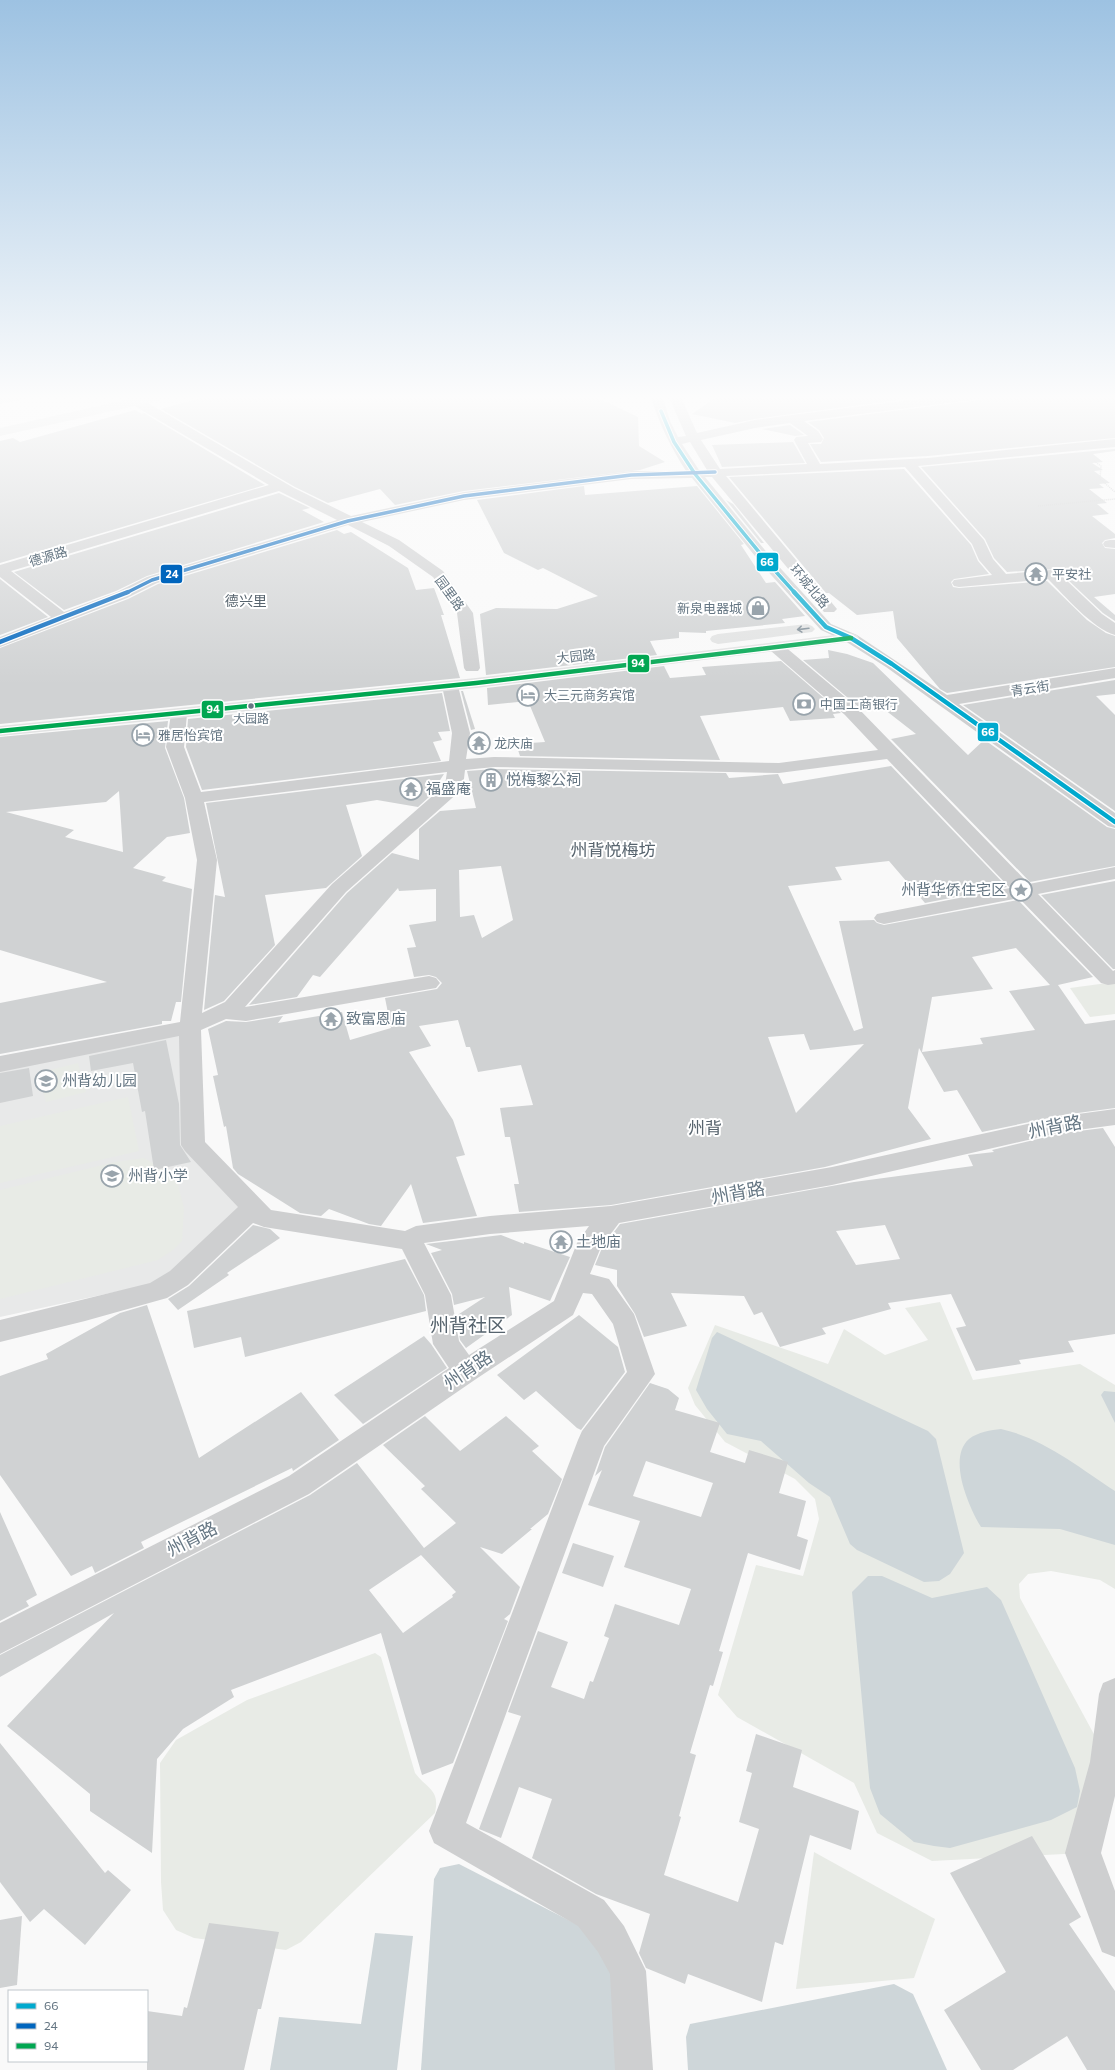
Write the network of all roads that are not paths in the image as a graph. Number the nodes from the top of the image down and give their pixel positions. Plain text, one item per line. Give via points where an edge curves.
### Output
1 (261, 492) edge
2 (291, 492) edge
3 (499, 492) edge
4 (709, 492) edge
5 (731, 492) edge
6 (933, 492) edge
7 (348, 521) junction
8 (0, 570) edge
9 (1084, 571) dead end
10 (1052, 574) junction
11 (1003, 579) junction
12 (959, 583) dead end
13 (62, 618) junction
14 (826, 626) junction
15 (1115, 630) edge
16 (847, 631) junction
17 (0, 642) edge
18 (777, 648) junction
19 (472, 668) junction
20 (1115, 674) edge
21 (450, 686) junction
22 (944, 701) junction
23 (179, 714) junction
24 (0, 717) edge
25 (0, 731) edge
26 (892, 753) junction
27 (457, 765) junction
28 (194, 798) junction
29 (1115, 822) edge
30 (1115, 873) edge
31 (1024, 891) junction
32 (884, 918) dead end
33 (1115, 977) edge
34 (429, 983) dead end
35 (226, 1010) junction
36 (190, 1027) junction
37 (0, 1064) edge
38 (1115, 1117) edge
39 (254, 1207) junction
40 (611, 1215) junction
41 (410, 1241) junction
42 (575, 1281) junction
43 (0, 1331) edge
44 (466, 1371) junction
45 (0, 1639) edge
46 (1115, 1694) edge
47 (1115, 1939) edge
48 (634, 2070) edge

1 - 8 street, 德源路
2 - 7 street, 园里路
3 - 7 street via 464,496
4 - 14 street, 环城北路 via 768,563
5 - 16 street, 环城北路
6 - 11 street via 979,543 986,560
7 - 13 street via 152,580 122,595
7 - 19 street, 园里路 via 394,543 438,574 465,613
8 - 13 street
9 - 10 street
10 - 11 street
10 - 15 street via 1097,617
11 - 12 street
13 - 17 street
14 - 16 main road, 大园路
14 -> 19 main road, 大园路
16 - 18 main road, 大园路
16 - 22 street, 环城北路
18 - 21 main road, 大园路
18 - 26 street via 851,711
19 - 24 main road, 大园路
20 - 22 street, 青云街
21 - 23 main road, 大园路
21 - 27 street via 461,733
22 - 29 street, 环城北路
23 - 25 main road, 大园路
23 - 28 street via 175,747
26 - 27 street via 779,768 494,762
26 - 31 street
27 - 28 street
27 - 35 street via 454,787 339,888 234,1007
28 - 36 street via 206,860
30 - 31 street
31 - 32 street
31 - 33 street via 1108,978
34 - 35 street via 246,1014 234,1014
35 - 36 street
36 - 37 street
36 - 39 street via 193,1145
38 - 40 street, 州背路 via 1063,1124 832,1176
39 - 41 street via 264,1218
39 - 43 street via 180,1278 158,1291
40 - 41 street via 490,1225 416,1235
40 - 42 street, 州背路 via 590,1243
41 - 44 street via 438,1295 446,1344
42 - 44 street, 州背路 via 564,1308
42 - 48 street via 600,1286 613,1304 625,1321 641,1374 592,1440 446,1831 591,1913 607,1934 628,1971
44 - 45 street, 州背路 via 298,1485
46 - 47 street via 1107,1762 1083,1853

